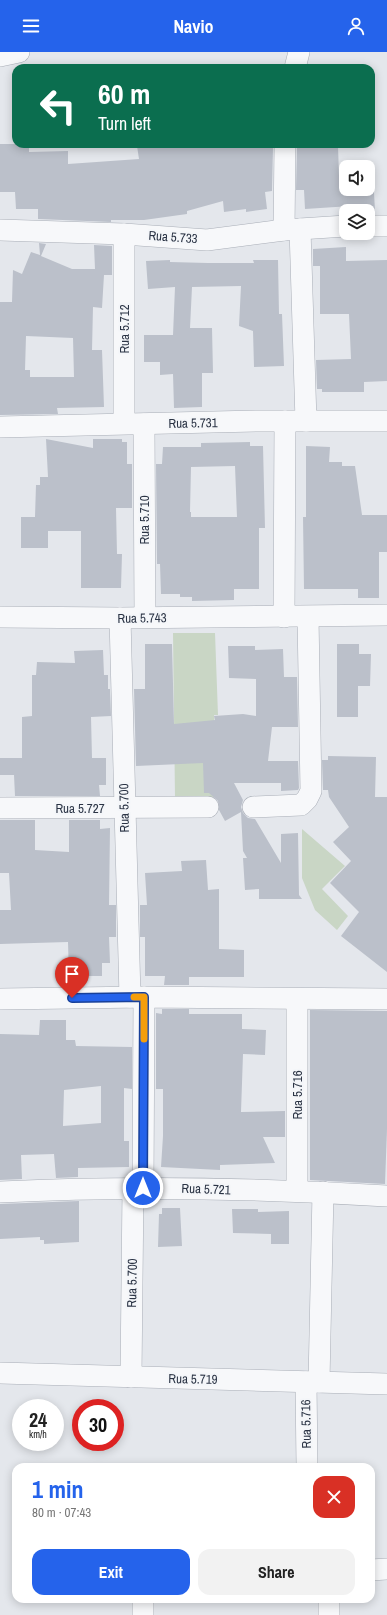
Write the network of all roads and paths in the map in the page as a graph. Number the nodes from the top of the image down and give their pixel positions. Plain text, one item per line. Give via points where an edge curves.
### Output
1 (19, 52) edge
2 (299, 52) edge
3 (0, 56) edge
4 (296, 64) edge
5 (285, 148) edge
6 (375, 226) edge
7 (387, 226) edge
8 (339, 227) edge
9 (0, 230) edge
10 (292, 230) junction
11 (124, 234) junction
12 (285, 421) junction
13 (306, 421) junction
14 (387, 421) edge
15 (134, 424) junction
16 (0, 427) edge
17 (308, 616) junction
18 (387, 616) edge
19 (0, 617) edge
20 (145, 617) junction
21 (284, 617) junction
22 (120, 618) junction
23 (253, 806) dead end
24 (208, 807) dead end
25 (0, 808) edge
26 (124, 808) junction
27 (137, 997) junction
28 (0, 999) edge
29 (387, 999) edge
30 (296, 1000) junction
31 (138, 1188) junction
32 (297, 1190) junction
33 (0, 1192) edge
34 (323, 1192) junction
35 (387, 1196) edge
36 (0, 1373) edge
37 (131, 1377) junction
38 (312, 1382) junction
39 (387, 1384) edge
40 (307, 1463) edge
41 (387, 1569) edge
42 (375, 1570) edge
43 (143, 1603) edge
44 (328, 1603) edge
45 (143, 1615) edge
46 (329, 1615) edge

1 - 3 street
2 - 4 street
5 - 10 street
6 - 7 street
8 - 10 street, Rua 5.733
9 - 11 street, Rua 5.733
10 - 11 street, Rua 5.733 via 207,240
10 - 13 street
11 - 15 street, Rua 5.712
12 - 13 street, Rua 5.731
12 - 15 street, Rua 5.731
12 - 21 street
13 - 14 street, Rua 5.731
15 - 16 street, Rua 5.731
15 - 20 street, Rua 5.710
17 - 18 street, Rua 5.743
17 - 21 street, Rua 5.743
17 - 23 street via 311,791 301,805
19 - 22 street, Rua 5.743
20 - 21 street, Rua 5.743
20 - 22 street, Rua 5.743
22 - 26 street, Rua 5.700
24 - 26 street, Rua 5.727
25 - 26 street, Rua 5.727
26 - 27 street, Rua 5.700
27 - 28 street
27 - 30 street
27 - 31 street, Rua 5.700
29 - 30 street
30 - 32 street, Rua 5.716
31 - 32 street, Rua 5.721
31 - 33 street, Rua 5.721
31 - 37 street, Rua 5.700
32 - 34 street, Rua 5.721
34 - 35 street, Rua 5.721
34 - 38 street, Rua 5.716
36 - 37 street, Rua 5.719
37 - 38 street, Rua 5.719
38 - 39 street, Rua 5.719
38 - 40 street, Rua 5.716
41 - 42 street
43 - 45 street
44 - 46 street

